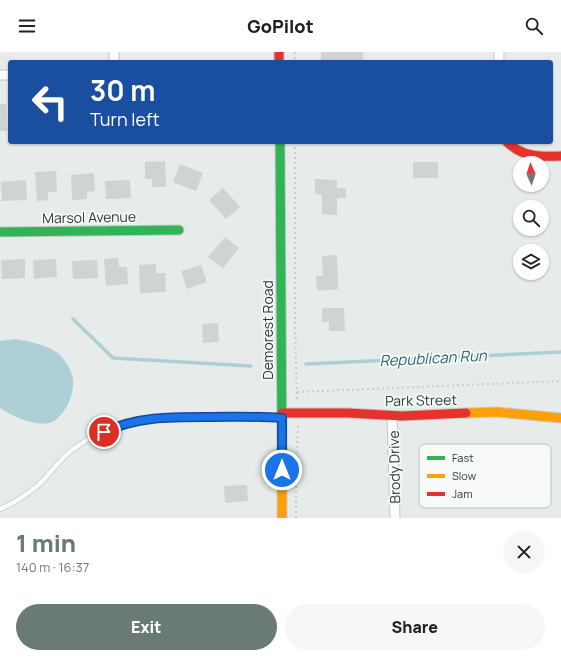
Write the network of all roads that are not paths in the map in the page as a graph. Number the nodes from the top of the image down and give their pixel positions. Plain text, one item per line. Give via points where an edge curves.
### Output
1 (280, 144) edge
2 (509, 144) edge
3 (561, 156) edge
4 (179, 230) dead end
5 (0, 232) edge
6 (282, 415) junction
7 (392, 416) junction
8 (561, 418) edge
9 (0, 509) edge
10 (282, 518) edge
11 (395, 518) edge

1 - 6 street, Demorest Road
2 - 3 street via 532,157
4 - 5 street, Marsol Avenue
6 - 7 street, Park Street via 298,413
6 - 9 lane via 168,417 141,419 115,426 71,451 36,487
6 - 10 street, Demorest Road
7 - 8 street, Park Street via 496,412
7 - 11 street, Brody Drive

